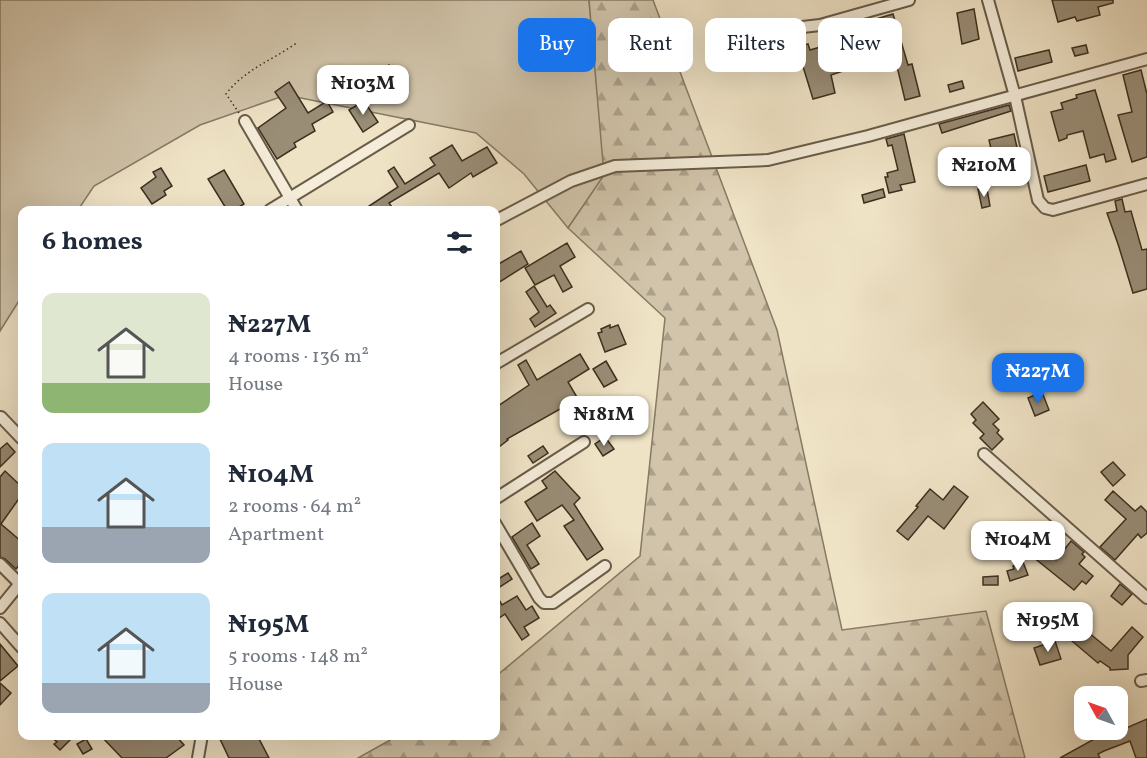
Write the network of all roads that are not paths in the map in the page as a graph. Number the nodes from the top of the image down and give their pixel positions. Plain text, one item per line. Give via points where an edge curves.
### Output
1 (909, 0) edge
2 (988, 0) edge
3 (806, 26) edge
4 (1147, 59) edge
5 (1015, 96) junction
6 (245, 121) road end
7 (409, 126) dead end
8 (1147, 184) edge
9 (290, 199) junction
10 (277, 206) edge
11 (294, 206) edge
12 (500, 218) edge
13 (588, 309) dead end
14 (500, 361) edge
15 (1, 417) edge
16 (18, 435) edge
17 (584, 442) dead end
18 (984, 454) dead end
19 (500, 496) edge
20 (500, 532) edge
21 (0, 564) edge
22 (605, 566) dead end
23 (18, 579) edge
24 (18, 586) edge
25 (1147, 598) edge
26 (0, 608) edge
27 (0, 624) edge
28 (18, 644) edge
29 (201, 740) edge
30 (198, 758) edge

1 - 3 street
2 - 5 street
4 - 5 street
5 - 8 street via 1038,200 1045,208 1053,210
5 - 12 street via 768,160 615,166 571,181
6 - 9 street
7 - 9 street
9 - 10 street
9 - 11 street
13 - 14 street
15 - 16 street
17 - 19 street
18 - 25 street
20 - 22 street via 544,603 554,603
21 - 23 street
24 - 26 street
27 - 28 street
29 - 30 street

